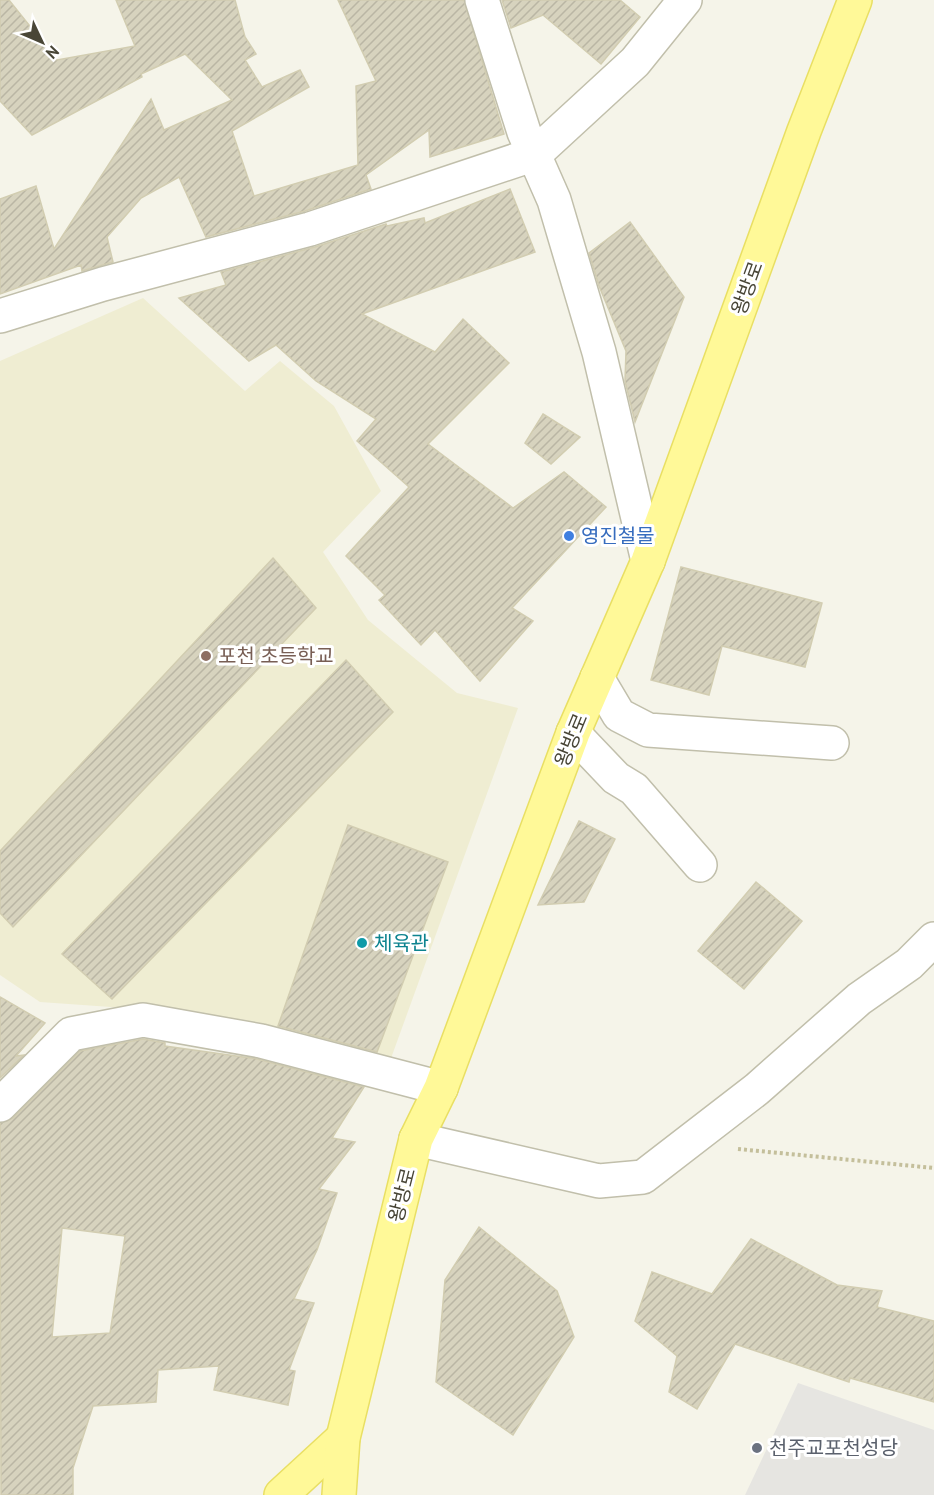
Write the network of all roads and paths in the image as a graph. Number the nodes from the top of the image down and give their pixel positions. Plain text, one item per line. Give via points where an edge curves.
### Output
1 (482, 0) edge
2 (685, 0) edge
3 (855, 0) edge
4 (535, 154) junction
5 (0, 316) edge
6 (648, 561) junction
7 (597, 678) junction
8 (573, 734) junction
9 (832, 743) dead end
10 (700, 865) dead end
11 (934, 939) edge
12 (441, 1088) junction
13 (0, 1105) edge
14 (416, 1138) junction
15 (691, 1139) junction
16 (934, 1168) edge
17 (343, 1438) junction
18 (281, 1495) edge
19 (339, 1495) edge

1 - 4 street via 524,132
2 - 4 street via 635,62
3 - 6 main road, 왕방로
4 - 5 street via 310,229
4 - 6 street via 554,200 599,352
6 - 7 main road, 왕방로
7 - 8 main road, 왕방로
7 - 9 street via 620,715 648,730
8 - 10 street via 616,777 634,789
8 - 12 main road, 왕방로
11 - 15 street via 909,964 859,999 757,1089
12 - 13 street via 269,1043 143,1020 71,1034
12 - 14 main road, 왕방로
14 - 15 street via 599,1181 643,1177
14 - 17 main road, 왕방로
15 - 16 path via 745,1150
17 - 18 main road
17 - 19 main road, 왕방로

